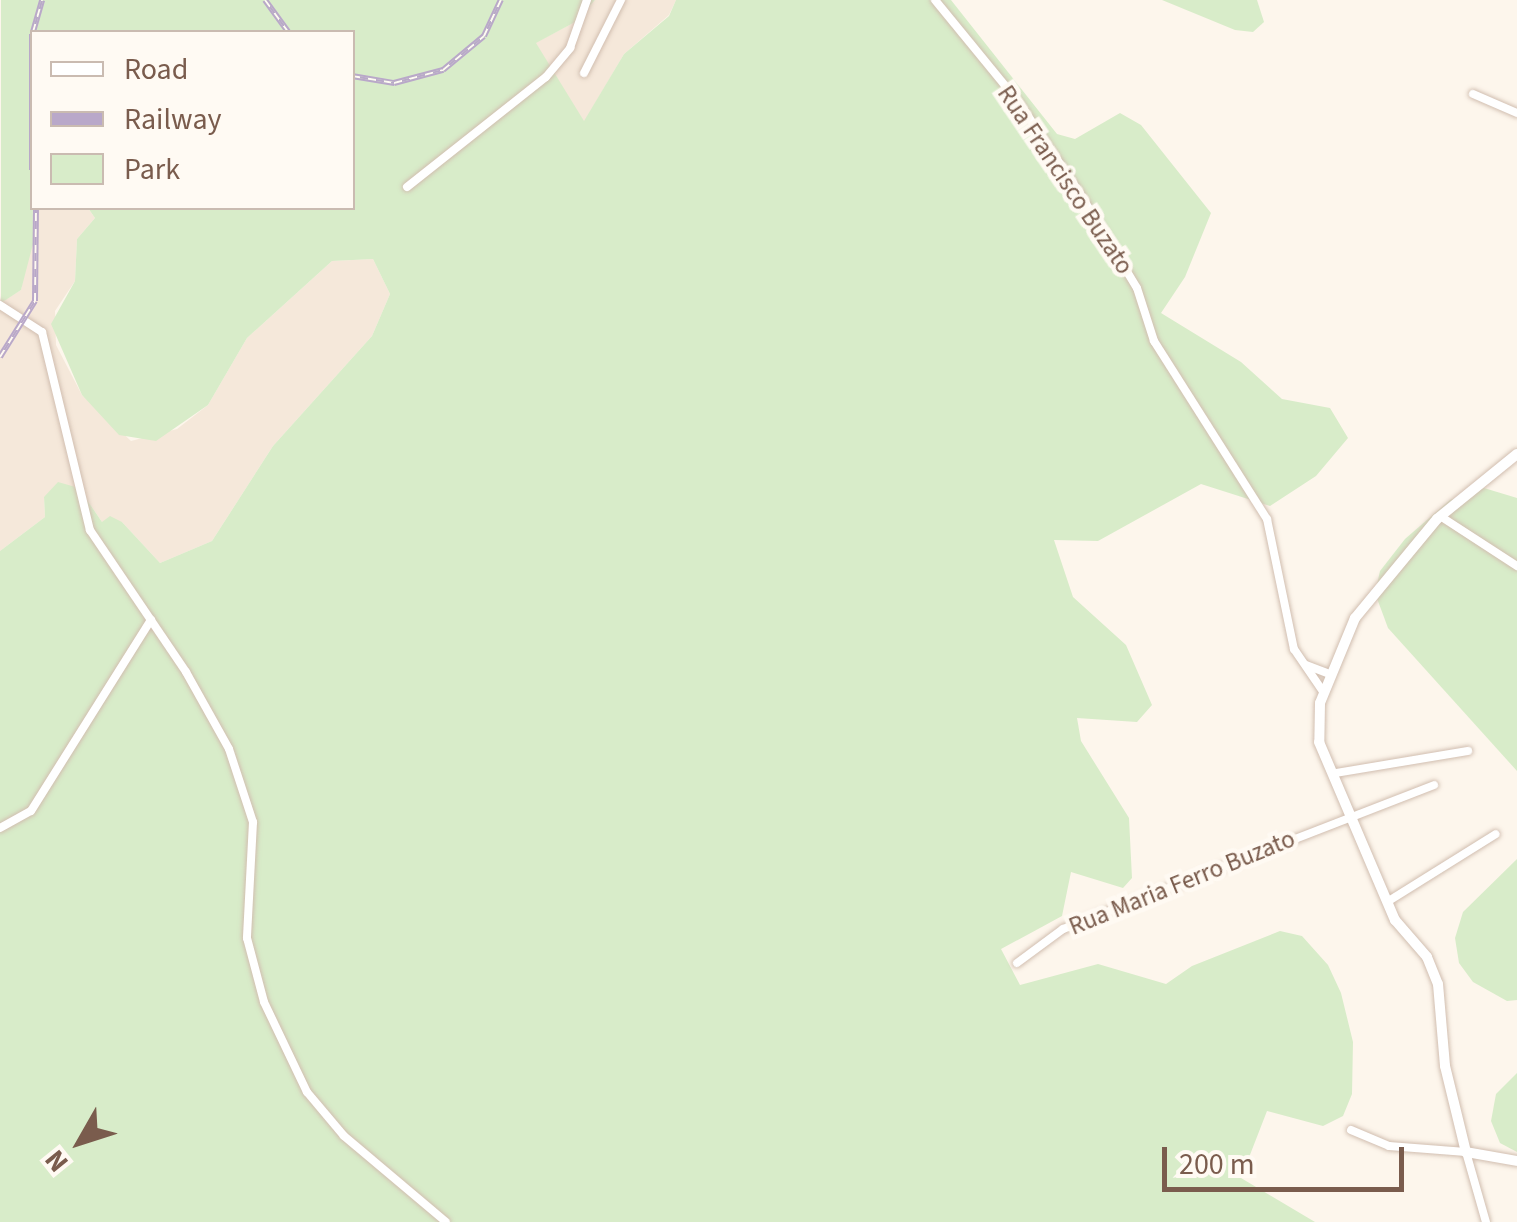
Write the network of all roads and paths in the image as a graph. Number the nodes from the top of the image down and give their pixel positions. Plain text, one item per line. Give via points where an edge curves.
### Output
1 (587, 0) edge
2 (621, 0) edge
3 (935, 0) edge
4 (584, 73) dead end
5 (1473, 94) dead end
6 (1517, 113) edge
7 (407, 187) dead end
8 (0, 305) edge
9 (1517, 454) edge
10 (1440, 516) junction
11 (1517, 566) edge
12 (151, 620) junction
13 (1304, 664) junction
14 (1330, 674) junction
15 (1324, 693) junction
16 (1468, 752) dead end
17 (1336, 773) junction
18 (1434, 786) dead end
19 (1354, 816) junction
20 (0, 828) edge
21 (1496, 834) dead end
22 (1386, 902) junction
23 (1017, 963) dead end
24 (1351, 1130) dead end
25 (1466, 1152) junction
26 (1517, 1161) edge
27 (446, 1222) edge
28 (1486, 1222) edge

1 - 7 street via 570,48 546,77
2 - 4 street
3 - 13 street, Rua Francisco Buzato via 1020,104 1079,192 1137,288 1154,342 1266,519 1282,606
5 - 6 street
8 - 12 street via 42,332 50,347 78,499 90,530
9 - 10 street
10 - 11 street
10 - 14 street via 1354,618
12 - 20 street via 31,811
12 - 27 street via 230,750 253,822 248,938 264,1002 307,1092 344,1136
13 - 14 street
13 - 15 street, Rua Francisco Buzato
14 - 15 street
15 - 17 street via 1320,742
16 - 17 street
17 - 19 street
18 - 19 street, Rua Maria Ferro Buzato
19 - 22 street
19 - 23 street, Rua Maria Ferro Buzato via 1063,930
21 - 22 street
22 - 25 street via 1438,984 1445,1066
24 - 25 street via 1389,1146
25 - 26 street
25 - 28 street

